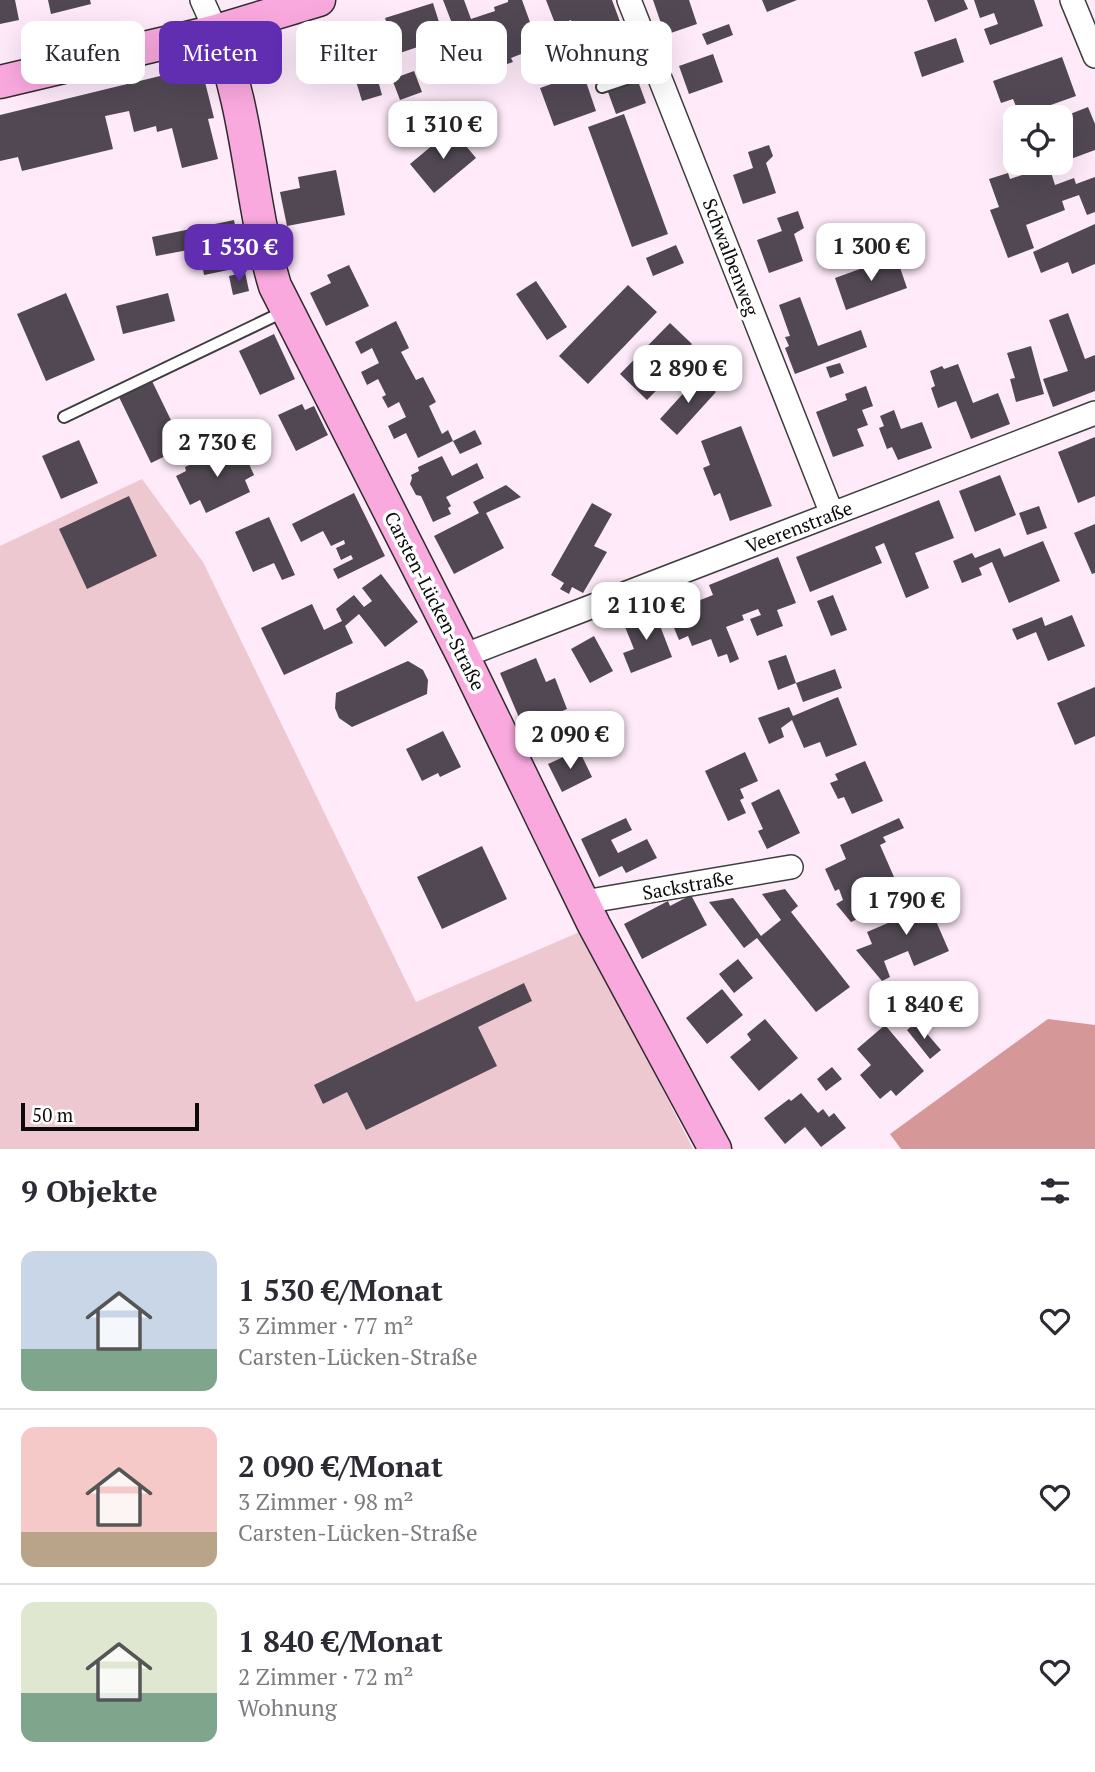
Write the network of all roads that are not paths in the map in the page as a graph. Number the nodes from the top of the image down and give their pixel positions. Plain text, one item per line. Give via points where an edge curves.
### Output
1 (202, 0) edge
2 (319, 0) edge
3 (629, 0) edge
4 (1072, 0) edge
5 (211, 21) edge
6 (249, 21) edge
7 (637, 21) edge
8 (159, 44) edge
9 (1095, 56) edge
10 (0, 82) edge
11 (234, 84) edge
12 (611, 84) edge
13 (662, 84) edge
14 (602, 87) dead end
15 (287, 310) junction
16 (1095, 413) edge
17 (64, 417) dead end
18 (832, 514) junction
19 (463, 656) junction
20 (791, 867) dead end
21 (584, 902) junction
22 (715, 1149) edge

1 - 5 street
2 - 6 street
3 - 7 street, Schwalbenweg
4 - 9 street
8 - 10 street
11 - 15 street, Carsten-Lücken-Straße via 265,253
12 - 14 lane
13 - 18 street, Schwalbenweg
15 - 17 lane
15 - 19 street, Carsten-Lücken-Straße
16 - 18 street, Veerenstraße
18 - 19 street, Veerenstraße
19 - 21 street, Carsten-Lücken-Straße
20 - 21 street, Sackstraße
21 - 22 street, Carsten-Lücken-Straße

